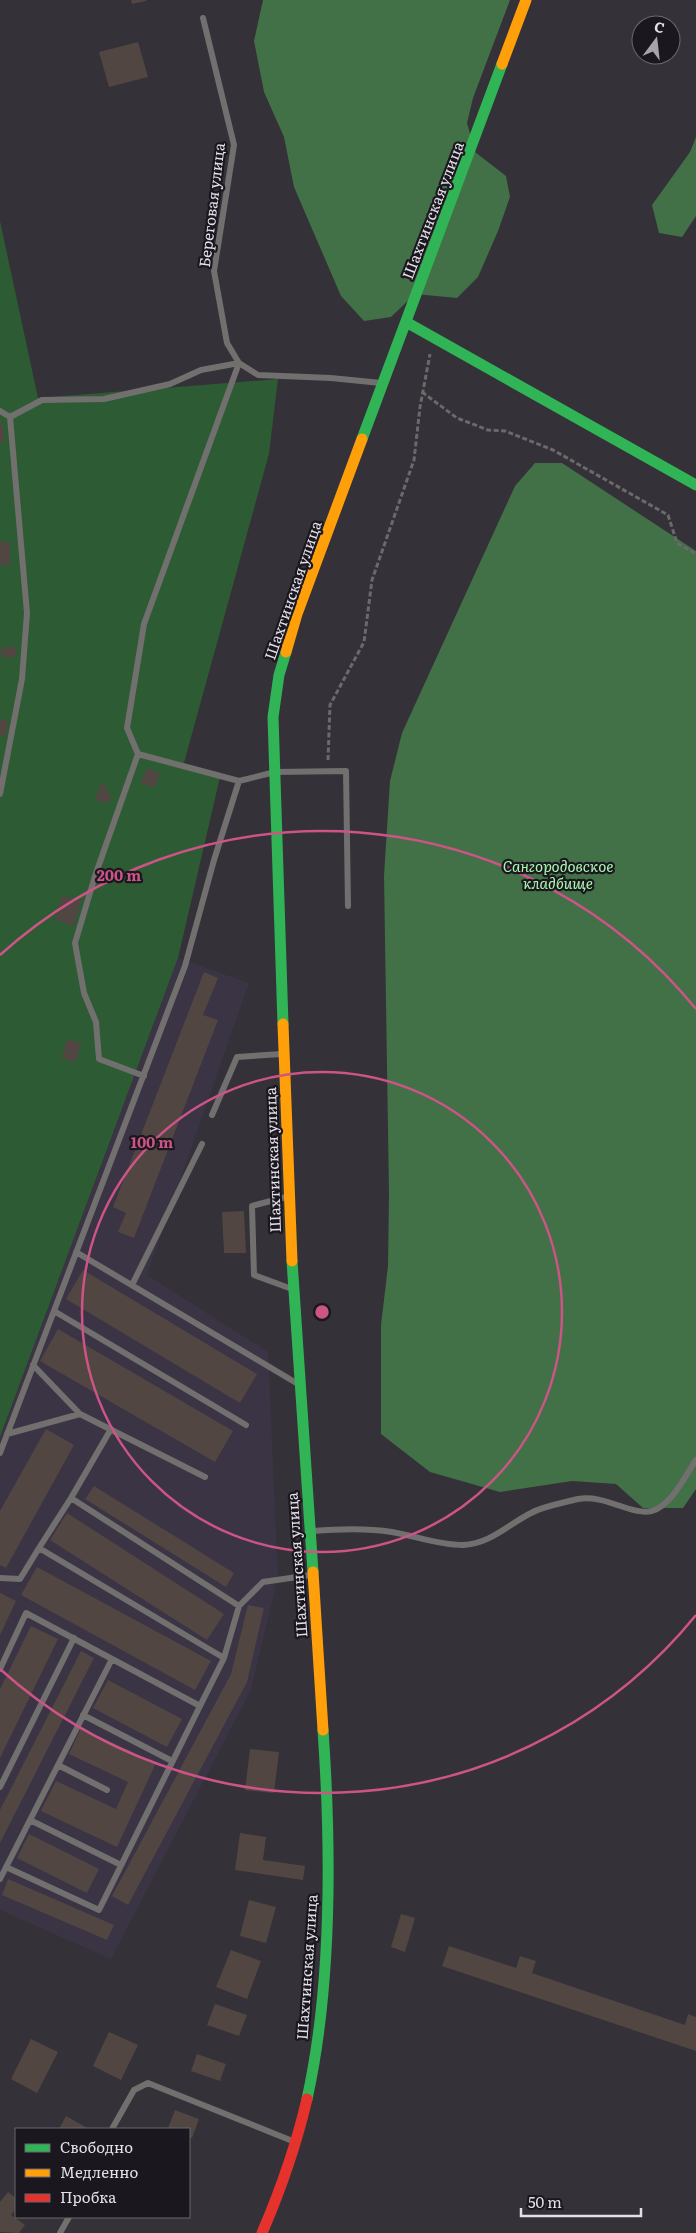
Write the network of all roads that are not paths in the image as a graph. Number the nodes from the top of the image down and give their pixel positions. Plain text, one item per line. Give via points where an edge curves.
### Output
1 (526, 0) edge
2 (203, 18) dead end
3 (406, 322) junction
4 (240, 363) junction
5 (383, 384) junction
6 (0, 411) edge
7 (10, 417) junction
8 (696, 485) edge
9 (138, 754) junction
10 (275, 772) junction
11 (239, 781) junction
12 (0, 794) edge
13 (348, 906) dead end
14 (283, 1054) junction
15 (144, 1076) junction
16 (212, 1115) dead end
17 (202, 1144) dead end
18 (288, 1196) junction
19 (76, 1252) junction
20 (132, 1285) junction
21 (295, 1290) junction
22 (54, 1311) junction
23 (33, 1365) junction
24 (299, 1384) junction
25 (80, 1414) junction
26 (246, 1425) dead end
27 (111, 1429) junction
28 (7, 1434) junction
29 (0, 1453) edge
30 (696, 1460) edge
31 (205, 1477) dead end
32 (71, 1498) junction
33 (309, 1531) junction
34 (39, 1548) junction
35 (312, 1575) junction
36 (0, 1578) edge
37 (239, 1606) junction
38 (74, 1638) junction
39 (112, 1658) junction
40 (224, 1658) junction
41 (0, 1669) edge
42 (200, 1706) junction
43 (83, 1715) junction
44 (172, 1761) junction
45 (58, 1765) junction
46 (0, 1787) edge
47 (107, 1790) dead end
48 (30, 1820) junction
49 (121, 1865) junction
50 (6, 1867) junction
51 (0, 1879) edge
52 (113, 2128) edge
53 (297, 2142) junction
54 (68, 2218) edge
55 (60, 2233) edge
56 (262, 2233) edge

1 - 3 street, Шахтинская улица
2 - 4 lane, Береговая улица via 234,145 214,271 227,344
3 - 5 street, Шахтинская улица
3 - 8 street
4 - 5 lane via 258,375
4 - 7 lane via 201,370 170,384 104,399 42,400
4 - 9 lane via 144,624 127,728
5 - 10 street, Шахтинская улица via 296,614 279,675 273,717
6 - 7 lane
7 - 12 lane via 27,613 22,679
9 - 11 lane
9 - 15 lane via 75,943 84,993 96,1022 99,1059
10 - 11 lane
10 - 13 lane via 346,771
10 - 14 street, Шахтинская улица
11 - 15 lane via 185,966
14 - 16 lane via 236,1057
14 - 18 street, Шахтинская улица
15 - 19 lane
17 - 20 lane
18 - 21 street, Шахтинская улица
18 - 21 lane via 252,1206 254,1274
19 - 20 lane
19 - 22 lane
20 - 24 lane
21 - 24 street, Шахтинская улица
22 - 23 lane
22 - 26 lane
23 - 25 lane
23 - 28 lane
24 - 33 street, Шахтинская улица
25 - 27 lane
25 - 28 lane
27 - 31 lane
27 - 32 lane
28 - 29 lane
30 - 33 lane via 667,1503 651,1511 632,1509 602,1498 580,1499 532,1512 489,1539 465,1545 431,1542 392,1532 351,1529
32 - 34 lane
32 - 37 lane
33 - 35 street, Шахтинская улица
34 - 36 lane via 20,1579
34 - 40 lane
35 - 37 lane via 263,1582
35 - 53 street, Шахтинская улица via 325,1758 326,1927 318,2034
37 - 40 lane
38 - 39 lane
38 - 41 lane via 26,1613
38 - 46 lane
39 - 42 lane
39 - 43 lane
40 - 42 lane
42 - 44 lane
43 - 44 lane
43 - 45 lane
44 - 49 lane
45 - 47 lane
45 - 48 lane
48 - 49 lane
48 - 50 lane
49 - 50 lane via 99,1910
50 - 51 lane
52 - 53 lane via 134,2090 148,2083
53 - 56 street, Шахтинская улица
54 - 55 lane

